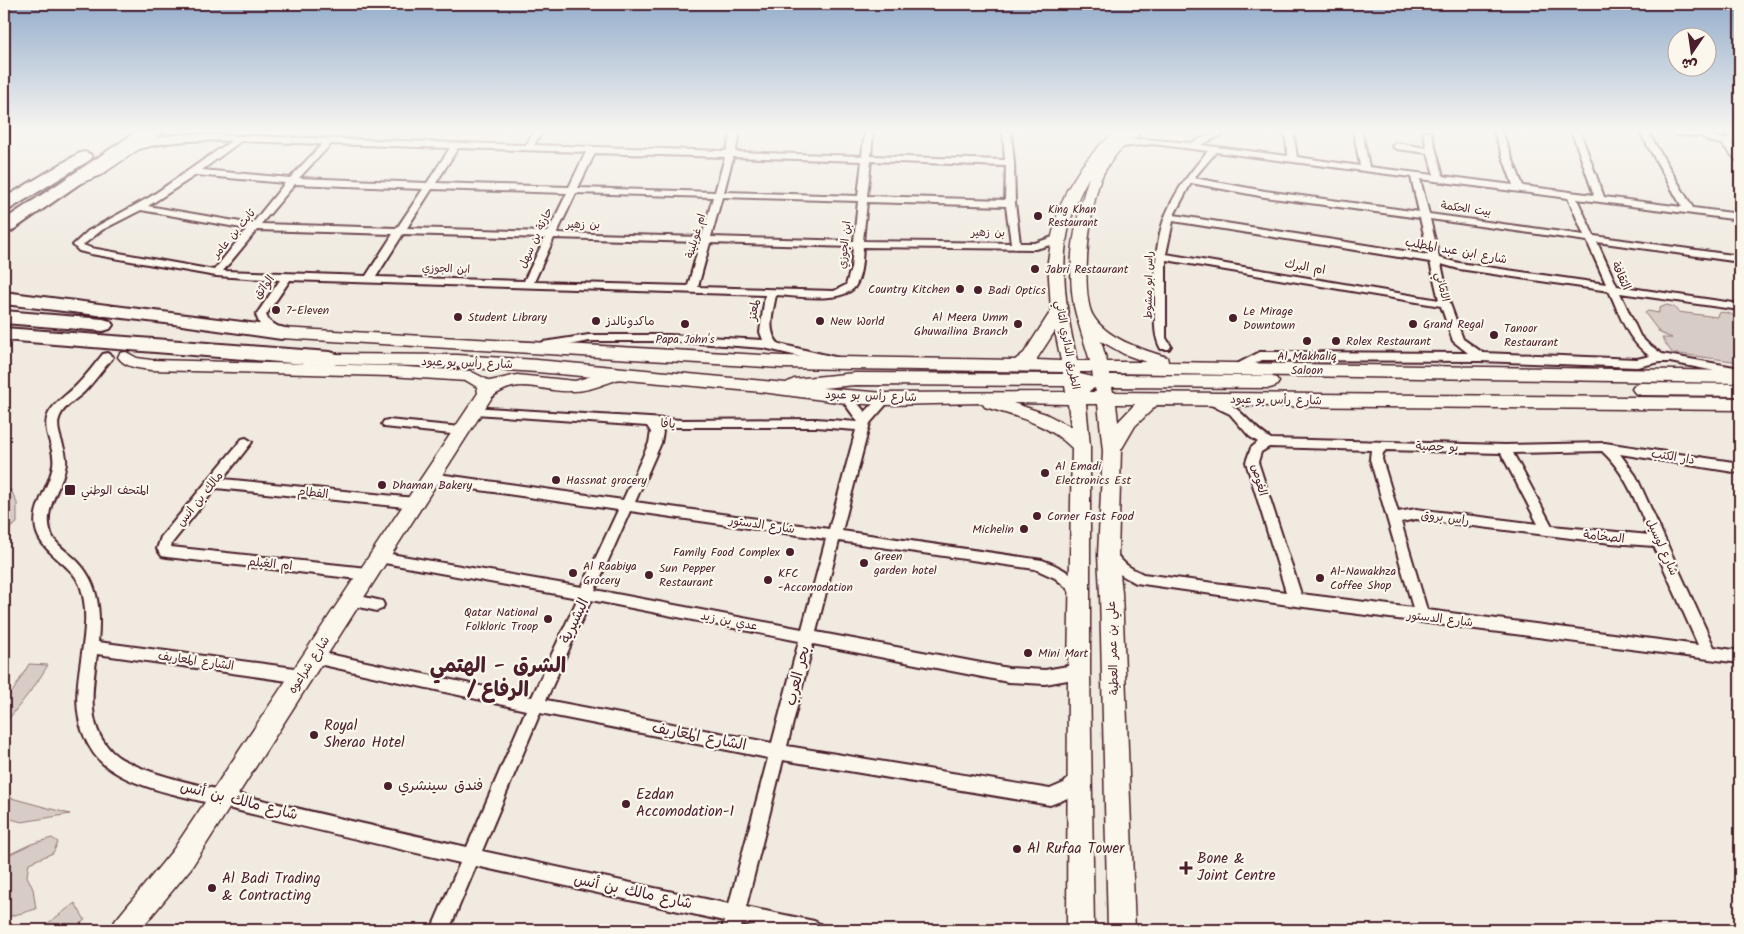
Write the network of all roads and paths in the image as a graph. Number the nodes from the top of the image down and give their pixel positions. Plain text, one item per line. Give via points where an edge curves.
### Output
1 (1415, 175) edge
2 (54, 176) edge
3 (58, 176) edge
4 (82, 176) edge
5 (90, 176) edge
6 (190, 176) edge
7 (234, 176) edge
8 (297, 176) edge
9 (436, 176) edge
10 (579, 176) edge
11 (724, 176) edge
12 (865, 176) edge
13 (1010, 176) edge
14 (1082, 176) edge
15 (1096, 176) edge
16 (1192, 176) edge
17 (1420, 176) edge
18 (1514, 176) edge
19 (1592, 176) edge
20 (1669, 176) edge
21 (1439, 178) joint
22 (1188, 180) junction
23 (292, 181) junction
24 (71, 183) junction
25 (429, 186) junction
26 (1519, 188) junction
27 (572, 191) junction
28 (719, 194) junction
29 (1571, 195) junction
30 (863, 198) junction
31 (1600, 199) junction
32 (1010, 203) junction
33 (4, 205) edge
34 (140, 207) junction
35 (1689, 210) junction
36 (4, 213) edge
37 (1425, 216) junction
38 (1168, 217) junction
39 (1739, 217) edge
40 (4, 228) edge
41 (253, 228) junction
42 (398, 232) junction
43 (551, 236) junction
44 (1059, 238) junction
45 (707, 239) junction
46 (1592, 240) junction
47 (859, 244) junction
48 (1016, 246) junction
49 (1027, 246) junction
50 (1161, 256) junction
51 (1058, 259) junction
52 (1740, 259) edge
53 (1435, 260) junction
54 (216, 273) junction
55 (288, 276) junction
56 (369, 279) junction
57 (528, 284) junction
58 (1613, 288) junction
59 (692, 289) junction
60 (4, 290) edge
61 (771, 291) junction
62 (4, 298) edge
63 (1445, 304) junction
64 (1740, 307) edge
65 (1059, 311) junction
66 (121, 313) junction
67 (1084, 315) junction
68 (4, 317) edge
69 (765, 332) junction
70 (281, 333) junction
71 (4, 334) edge
72 (1458, 341) junction
73 (748, 342) junction
74 (542, 346) junction
75 (775, 346) junction
76 (1165, 346) dead end
77 (4, 349) edge
78 (1451, 356) junction
79 (117, 357) junction
80 (1480, 357) junction
81 (1660, 358) junction
82 (330, 359) junction
83 (844, 364) junction
84 (1018, 366) junction
85 (1186, 367) junction
86 (1236, 369) junction
87 (1415, 372) junction
88 (1740, 372) edge
89 (616, 374) junction
90 (1101, 374) junction
91 (470, 376) junction
92 (1740, 377) edge
93 (518, 380) junction
94 (1074, 382) junction
95 (773, 388) junction
96 (1740, 390) edge
97 (846, 397) junction
98 (970, 397) junction
99 (1206, 398) junction
100 (885, 399) junction
101 (1107, 399) junction
102 (1152, 399) junction
103 (480, 402) junction
104 (1456, 402) junction
105 (1740, 404) edge
106 (651, 423) junction
107 (863, 423) junction
108 (388, 424) dead end
109 (461, 431) junction
110 (246, 442) dead end
111 (1269, 443) junction
112 (1081, 446) junction
113 (1383, 446) junction
114 (1605, 448) junction
115 (1505, 449) junction
116 (1112, 451) junction
117 (1740, 468) edge
118 (431, 478) junction
119 (212, 483) junction
120 (415, 503) junction
121 (627, 506) junction
122 (1394, 520) junction
123 (1548, 530) junction
124 (834, 535) junction
125 (1660, 541) junction
126 (173, 553) joint
127 (1108, 555) junction
128 (379, 557) junction
129 (367, 574) junction
130 (1141, 579) junction
131 (1111, 593) junction
132 (588, 594) junction
133 (1080, 596) junction
134 (351, 600) junction
135 (1296, 600) junction
136 (377, 605) dead end
137 (1422, 616) junction
138 (808, 636) junction
139 (90, 647) junction
140 (1709, 652) junction
141 (314, 657) junction
142 (1740, 657) edge
143 (1079, 671) junction
144 (302, 676) junction
145 (536, 705) junction
146 (778, 752) junction
147 (1079, 778) junction
148 (222, 799) junction
149 (473, 858) junction
150 (733, 922) edge
151 (1080, 927) edge
152 (124, 930) edge
153 (440, 930) edge
154 (814, 930) edge
155 (1122, 930) edge

1 - 37 street, الاماني
2 - 33 highway
3 - 36 highway
4 - 24 highway
5 - 24 street
6 - 34 street, ابن الجوزي
7 - 23 street
8 - 23 street, ثابت بن عامر
9 - 25 street
10 - 27 street, حارثة بن سهل
11 - 28 street, ام غويلينة
12 - 30 street, ابن الجوزي
13 - 32 street
14 - 44 main road, الطريق الدائري الثاني via 1067,202
15 - 67 main road, الطريق الدائري الثاني via 1086,208 1079,265
16 - 22 street, راس ابو مشوط
17 - 21 street
18 - 26 street
19 - 31 street
20 - 35 street
21 - 26 street
22 - 37 street, بيت الحكمة
22 - 38 street, راس ابو مشوط
23 - 25 street
23 - 41 street, ثابت بن عامر
24 - 40 highway
25 - 27 street
25 - 42 street
26 - 29 street
27 - 28 street
27 - 43 street, حارثة بن سهل
28 - 30 street
28 - 45 street, ام غويلينة
29 - 31 street
29 - 46 street, الثقافة
30 - 32 street
30 - 47 street, ابن الجوزي
31 - 35 street
32 - 48 street
34 - 41 street, بن زهير
34 - 54 street, ابن الجوزي via 92,233 78,245 91,251
35 - 39 street
37 - 46 street, بيت الحكمة
37 - 53 street, الاماني
38 - 50 street, راس ابو مشوط
38 - 53 street, شارع ابن عبد المطلب
41 - 42 street, بن زهير
41 - 54 street, ثابت بن عامر
42 - 43 street, بن زهير
42 - 56 street
43 - 45 street, بن زهير
43 - 57 street, حارثة بن سهل
44 - 49 street, بن زهير
44 - 51 main road, الطريق الدائري الثاني
45 - 47 street, بن زهير
45 - 59 street, ام غويلينة
46 - 52 street, بيت الحكمة
46 - 58 street, الثقافة
47 - 48 street, بن زهير
47 - 61 street, ابن الجوزي via 852,286 848,290 834,294
48 - 49 street, بن زهير
49 - 51 street, بن زهير
50 - 63 street, ام البرك
50 - 76 street, راس ابو مشوط via 1161,338
51 - 65 main road, الطريق الدائري الثاني
53 - 58 street, شارع ابن عبد المطلب
53 - 63 street, الاماني
54 - 55 street, ابن الجوزي
55 - 56 street, ابن الجوزي
55 - 70 street, الواثق via 261,314 264,323
56 - 57 street, ابن الجوزي
57 - 59 street, ابن الجوزي
58 - 64 street, شارع ابن عبد المطلب
58 - 81 street, الثقافة via 1639,342
59 - 61 street, ابن الجوزي
60 - 66 highway
61 - 69 street, لمعتز
62 - 66 highway
63 - 72 street, الاماني
65 - 84 main road via 1030,357
65 - 94 main road, الطريق الدائري الثاني
66 - 70 highway via 182,318
67 - 85 main road via 1093,327 1121,347
67 - 90 main road, الطريق الدائري الثاني
68 - 70 highway, شارع رأس بو عبود
69 - 73 street, لمعتز
69 - 75 street, لمعتز
70 - 74 main road, شارع رأس بو عبود
71 - 82 highway, شارع رأس بو عبود
72 - 78 street
72 - 80 street
73 - 74 street, شارع رأس بو عبود via 589,338
73 - 75 street, شارع رأس بو عبود
74 - 83 main road, شارع رأس بو عبود
75 - 83 street, شارع رأس بو عبود
77 - 79 highway
78 - 80 street
78 - 86 street via 1260,356
79 - 82 highway via 255,362
79 - 91 street via 151,365
79 - 139 street, شارع مالك بن أنس via 55,413 52,420 60,455 58,471 41,516 47,541 78,570 88,586 92,616
80 - 81 street via 1637,363
81 - 88 street
82 - 89 main road, شارع رأس بو عبود via 457,361
83 - 84 main road, شارع رأس بو عبود
84 - 94 main road, شارع رأس بو عبود
85 - 86 main road, شارع رأس بو عبود
85 - 90 main road, شارع رأس بو عبود
86 - 87 main road, شارع رأس بو عبود
87 - 90 main road via 1314,382
87 - 92 main road, شارع رأس بو عبود
89 - 93 street, شارع شراعوه via 575,386
89 - 95 main road, شارع رأس بو عبود
90 - 94 main road, شارع رأس بو عبود
90 - 94 main road via 1084,386
90 - 101 main road, علي بن عمر العطية
91 - 93 street, شارع رأس بو عبود
91 - 103 street via 486,388
93 - 103 street, شارع شراعوه via 501,383
94 - 95 main road via 855,379
94 - 98 main road, شارع رأس بو عبود
94 - 101 main road, شارع رأس بو عبود
94 - 112 main road
95 - 97 main road, شارع رأس بو عبود
96 - 104 main road via 1566,390
97 - 100 main road, شارع رأس بو عبود
97 - 107 street via 861,414
98 - 100 main road, شارع رأس بو عبود
98 - 112 main road via 1046,423 1069,434
99 - 102 main road, شارع رأس بو عبود
99 - 104 main road, شارع رأس بو عبود
99 - 111 street via 1234,412 1253,433
100 - 107 street, بحر العرب
101 - 102 main road, شارع رأس بو عبود
101 - 116 main road, علي بن عمر العطية
102 - 116 main road via 1124,427
103 - 106 street, يافا
103 - 109 street, شارع شراعوه
104 - 105 main road, شارع رأس بو عبود
106 - 107 street, يافا
106 - 121 street, البشيرية via 657,437
107 - 124 street, بحر العرب
108 - 109 street
109 - 118 street, شارع شراعوه
110 - 119 street, مالك بن انس
111 - 113 street, بو حصية
111 - 135 street, الغوص via 1256,448 1252,462
112 - 133 main road
113 - 115 street, بو حصية
113 - 122 street via 1377,451 1376,459
114 - 115 street, بو حصية
114 - 117 street, دار الكتب
114 - 125 street, شارع لوسيل via 1630,476
115 - 123 street
116 - 127 main road, علي بن عمر العطية
118 - 120 street, شارع شراعوه
118 - 121 street, شارع الدستور
119 - 120 street, الفطام
119 - 126 street, مالك بن انس via 166,540 164,548
120 - 128 street, شارع شراعوه
121 - 124 street, شارع الدستور
121 - 132 street, البشيرية
122 - 123 street, راس بروق via 1416,514
122 - 137 street
123 - 125 street, الصخامة
124 - 133 street, شارع الدستور via 1047,567 1067,579
124 - 138 street, بحر العرب
125 - 140 street, شارع لوسيل
126 - 129 street, ام الغيلم
127 - 130 street, شارع الدستور via 1122,569
127 - 131 main road, علي بن عمر العطية
128 - 129 street, شارع شراعوه
128 - 132 street, عدي بن زيد
129 - 134 street, شارع شراعوه
130 - 131 street, شارع الدستور via 1124,584
130 - 135 street, شارع الدستور
131 - 155 main road, علي بن عمر العطية
132 - 138 street, عدي بن زيد
132 - 145 street, البشيرية
133 - 143 main road
134 - 136 street
134 - 141 street, شارع شراعوه
135 - 137 street, شارع الدستور
137 - 140 street, شارع الدستور
138 - 143 street, عدي بن زيد via 1008,675 1045,677
138 - 146 street, بحر العرب
139 - 144 street, الشارع المعاريف
139 - 148 street, شارع مالك بن أنس via 84,709 89,732 101,752 120,767
140 - 142 street, شارع الدستور
141 - 144 street, شارع شراعوه
141 - 145 street, الشارع المعاريف
143 - 147 main road
144 - 148 street, شارع شراعوه
145 - 146 street, الشارع المعاريف
145 - 149 street, البشيرية
146 - 147 street, الشارع المعاريف via 1050,797 1070,789
146 - 150 street, بحر العرب
147 - 151 main road
148 - 149 street, شارع مالك بن أنس
148 - 152 street, شارع شراعوه via 182,859
149 - 150 street, شارع مالك بن أنس
149 - 153 street, البشيرية
150 - 154 street, شارع مالك بن أنس

